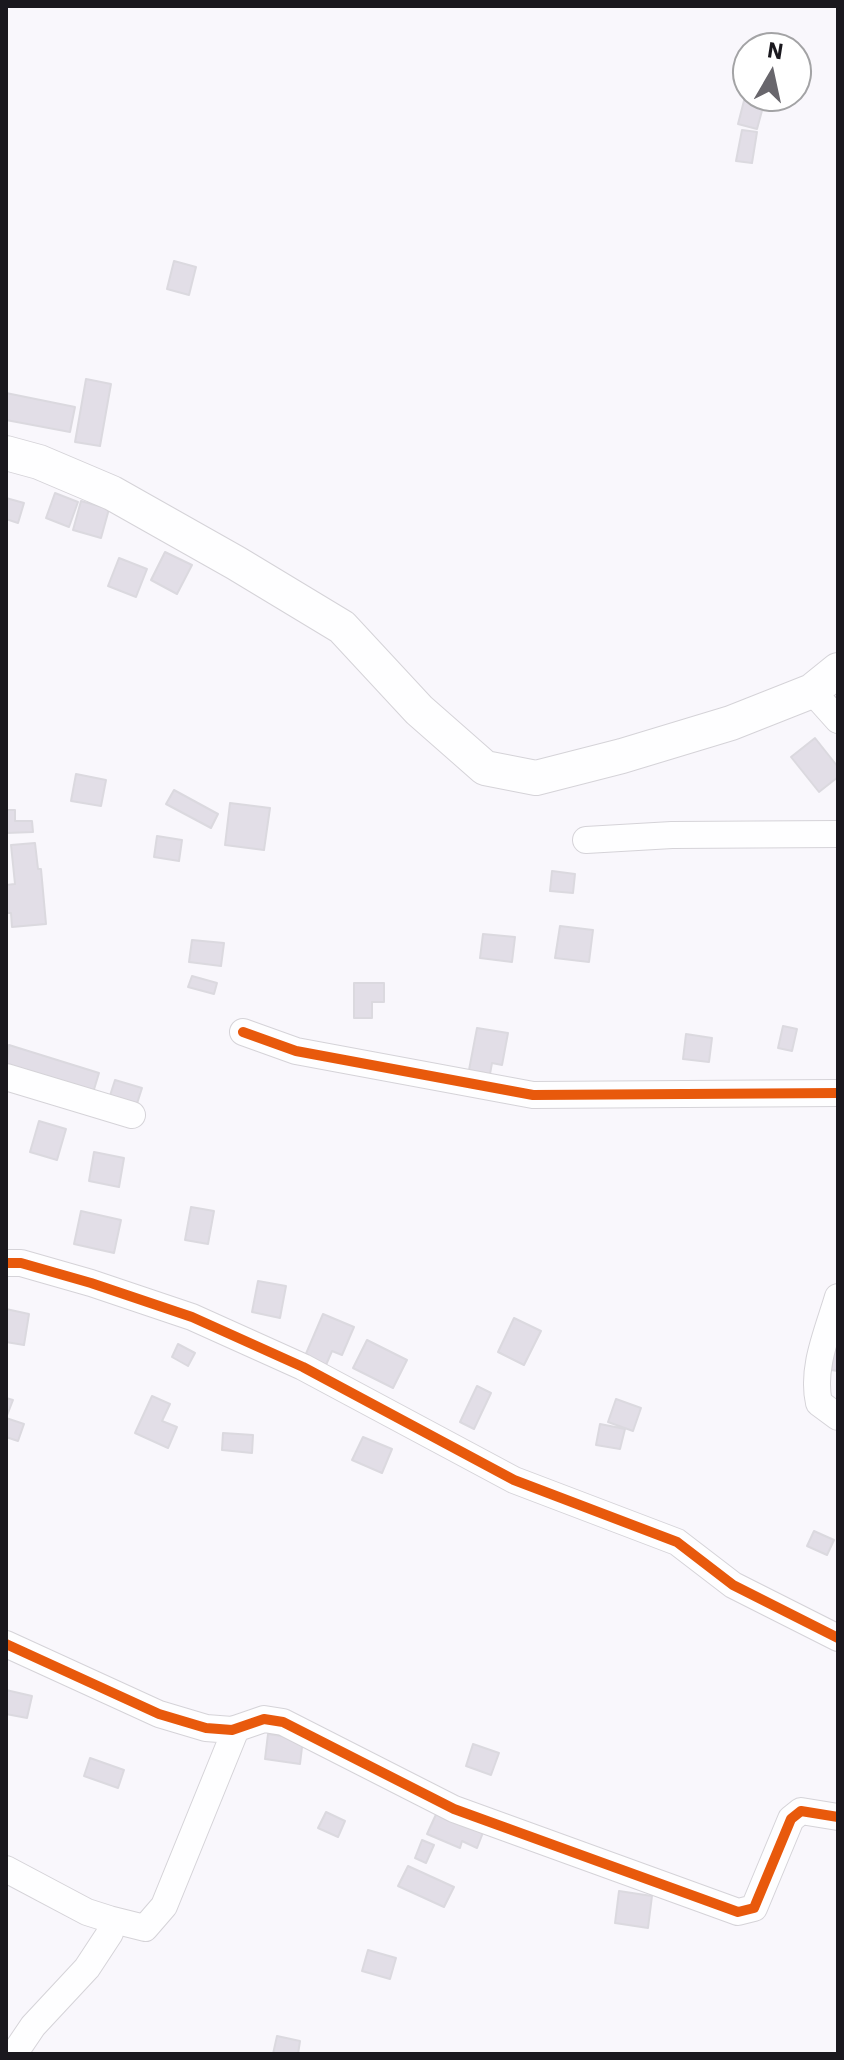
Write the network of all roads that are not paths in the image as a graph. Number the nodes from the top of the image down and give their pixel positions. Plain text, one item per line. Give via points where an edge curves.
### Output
1 (6, 453) edge
2 (825, 681) edge
3 (838, 720) edge
4 (838, 834) edge
5 (586, 840) dead end
6 (243, 1032) dead end
7 (6, 1077) edge
8 (838, 1093) edge
9 (132, 1115) dead end
10 (6, 1263) edge
11 (838, 1297) edge
12 (838, 1417) edge
13 (838, 1638) edge
14 (6, 1644) edge
15 (236, 1729) junction
16 (838, 1817) edge
17 (6, 1869) edge
18 (109, 1919) junction
19 (14, 2054) edge

1 - 2 main road via 112,493 342,627 419,710 485,768 536,778 622,756 731,723
2 - 3 street
4 - 5 street
6 - 8 street via 296,1051 533,1095
7 - 9 street
10 - 13 street via 91,1283 192,1317 303,1367 514,1480 677,1542 733,1585
11 - 12 street via 815,1387 819,1403
14 - 15 street via 159,1714 206,1728
15 - 16 street via 264,1719 283,1722 454,1809 738,1912 754,1908 791,1819 801,1811
15 - 18 street via 164,1906 145,1928
17 - 18 street
18 - 19 street via 110,1933 87,1968

